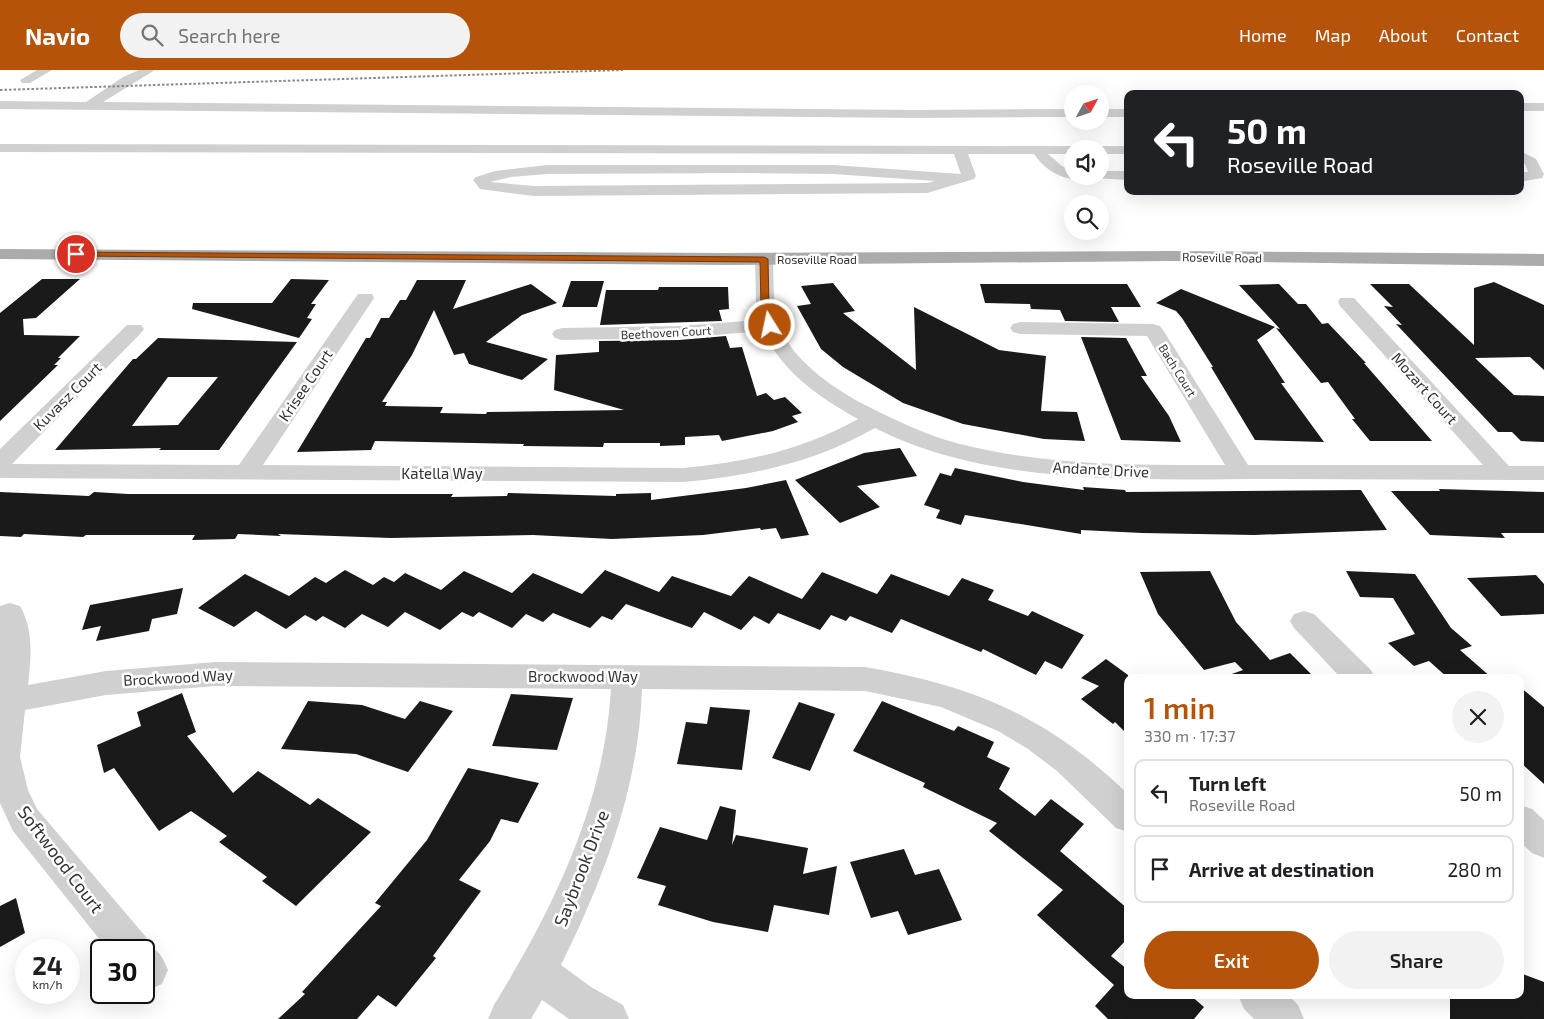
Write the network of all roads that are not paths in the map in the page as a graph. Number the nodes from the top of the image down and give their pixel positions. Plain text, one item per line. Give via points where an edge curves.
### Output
1 (46, 70) edge
2 (149, 70) edge
3 (26, 80) dead end
4 (0, 105) edge
5 (90, 105) junction
6 (1524, 107) edge
7 (1544, 107) edge
8 (1064, 113) edge
9 (1109, 113) edge
10 (1124, 113) edge
11 (0, 148) edge
12 (959, 150) junction
13 (1038, 150) junction
14 (1064, 150) edge
15 (1109, 150) edge
16 (1124, 150) edge
17 (1524, 150) edge
18 (1536, 150) dead end
19 (1524, 158) edge
20 (1064, 172) edge
21 (1109, 175) edge
22 (1124, 176) edge
23 (1524, 176) edge
24 (961, 180) junction
25 (0, 254) edge
26 (764, 259) junction
27 (1544, 260) edge
28 (365, 298) dead end
29 (1347, 302) dead end
30 (770, 325) junction
31 (1020, 328) dead end
32 (134, 329) dead end
33 (562, 334) dead end
34 (874, 419) junction
35 (0, 462) edge
36 (0, 471) edge
37 (1241, 472) junction
38 (246, 473) junction
39 (1503, 473) junction
40 (1544, 473) edge
41 (10, 613) dead end
42 (1304, 621) dead end
43 (1356, 674) edge
44 (627, 677) junction
45 (5, 703) edge
46 (1124, 813) edge
47 (1524, 824) edge
48 (1544, 842) edge
49 (123, 939) edge
50 (537, 972) junction
51 (1262, 999) edge
52 (508, 1019) edge
53 (609, 1019) edge
54 (1284, 1019) edge

1 - 3 street
2 - 5 street via 127,80
4 - 5 street
5 - 8 street
6 - 7 street
9 - 10 street
11 - 12 street
12 - 13 street
12 - 24 street via 969,176
13 - 14 street
13 - 20 street via 1046,162
15 - 16 street
17 - 18 street
19 - 23 street via 1531,162 1537,175
21 - 22 street
24 - 24 street via 926,188 534,191 485,186 481,180 492,175 544,171 733,169 903,172
25 - 26 main road, Roseville Road
26 - 27 main road, Roseville Road via 1170,256
26 - 30 street, Andante Drive via 765,306
28 - 38 street, Krisee Court
29 - 39 street, Mozart Court
30 - 33 street, Beethoven Court via 679,332
30 - 34 street, Andante Drive via 782,348 802,371 830,394
31 - 37 street, Bach Court via 1153,330
32 - 35 street, Kuvasz Court
34 - 37 street, Andante Drive via 938,444 1048,467 1105,471
34 - 38 street, Katella Way via 845,437 780,461 683,475
36 - 38 street, Katella Way
37 - 39 street, Andante Drive
39 - 40 street, Andante Drive
41 - 45 street, Softwood Court via 16,639
42 - 43 street
44 - 45 street, Brockwood Way via 196,674 99,683
44 - 46 street, Brockwood Way via 864,679 935,691 1026,730 1089,777
44 - 50 street, Saybrook Drive via 621,743 598,836 579,885
45 - 49 street, Softwood Court via 4,757 14,797 26,820
47 - 48 street
50 - 52 street, Saybrook Drive
50 - 53 street
51 - 54 street

